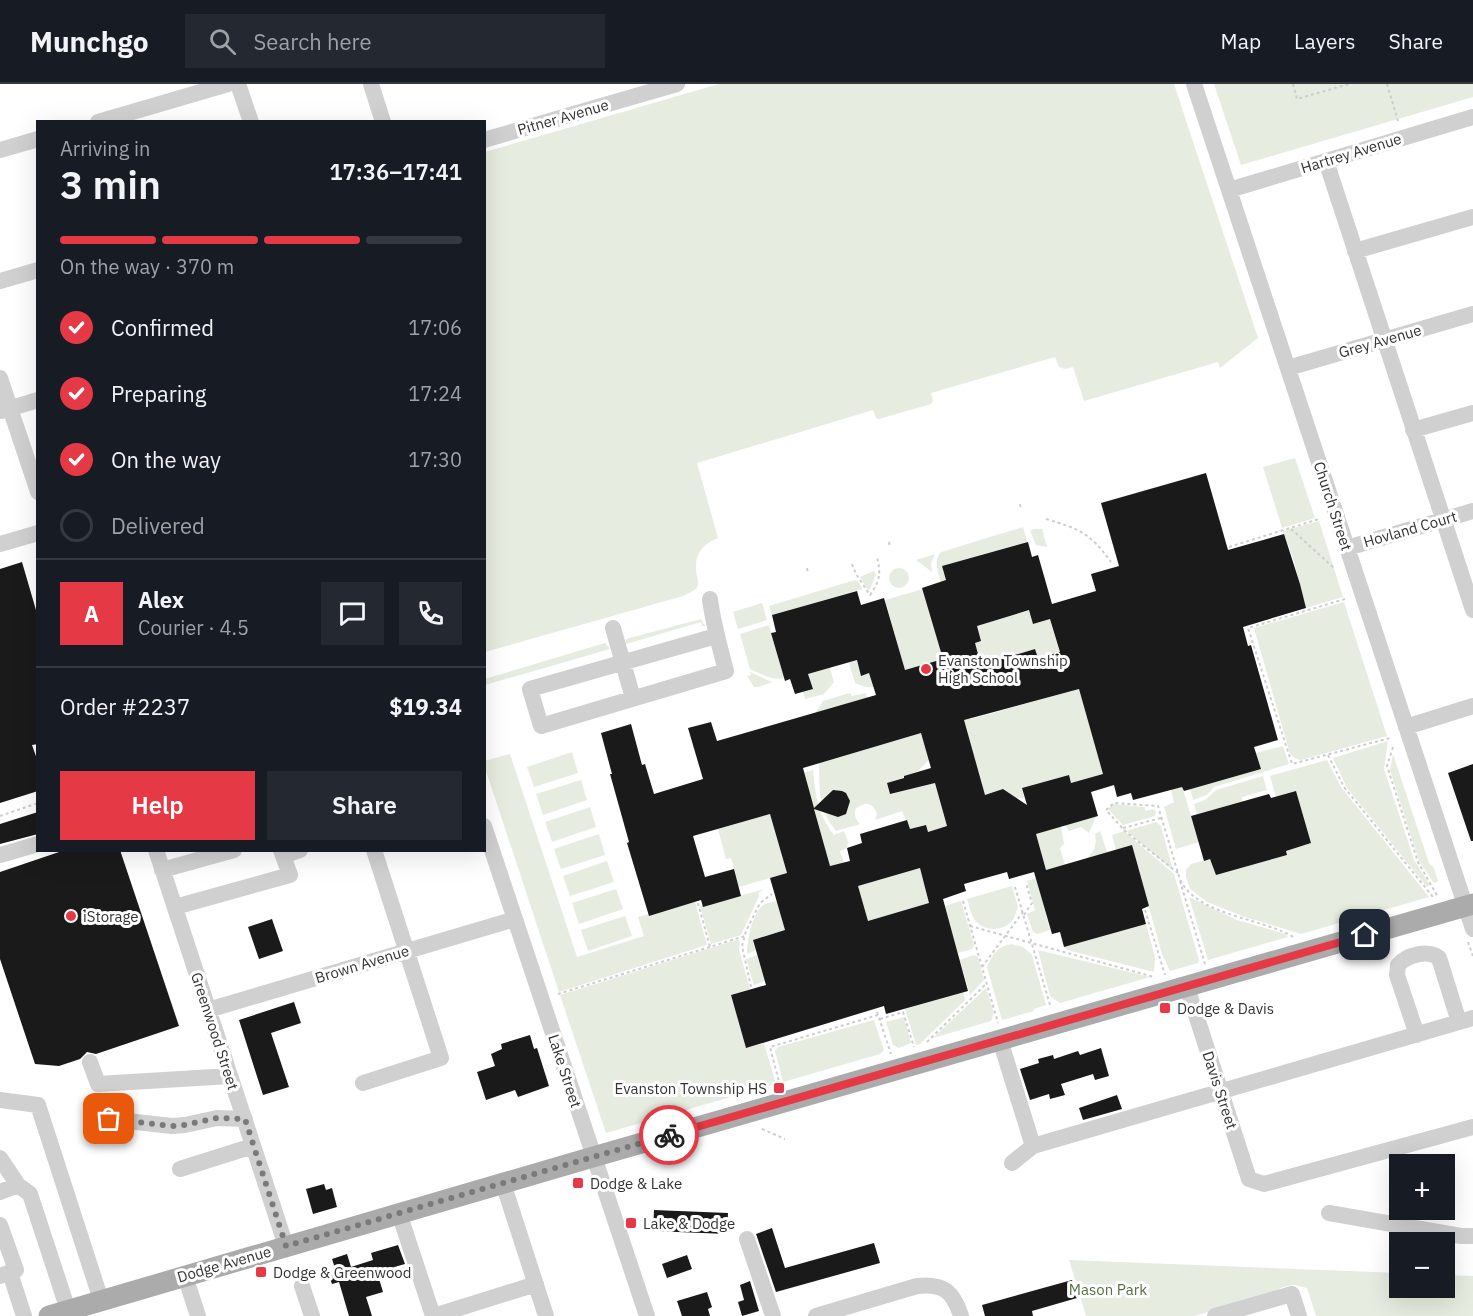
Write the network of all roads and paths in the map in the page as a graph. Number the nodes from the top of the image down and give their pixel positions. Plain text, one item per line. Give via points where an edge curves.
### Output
1 (228, 84) edge
2 (238, 84) edge
3 (371, 84) edge
4 (676, 84) edge
5 (1194, 84) edge
6 (1293, 84) edge
7 (1349, 84) edge
8 (1387, 84) edge
9 (1473, 117) edge
10 (105, 120) edge
11 (250, 120) edge
12 (382, 120) edge
13 (1398, 121) dead end
14 (486, 139) edge
15 (36, 140) edge
16 (0, 150) edge
17 (1326, 161) junction
18 (1229, 190) junction
19 (1473, 217) edge
20 (1355, 251) junction
21 (36, 271) edge
22 (0, 281) edge
23 (1473, 314) edge
24 (1384, 340) junction
25 (1288, 369) junction
26 (0, 378) edge
27 (36, 401) edge
28 (5, 410) edge
29 (1473, 413) edge
30 (1413, 430) junction
31 (36, 487) edge
32 (1020, 504) dead end
33 (1021, 509) dead end
34 (1473, 511) edge
35 (1046, 519) dead end
36 (1319, 519) dead end
37 (1443, 520) junction
38 (1290, 528) junction
39 (36, 534) edge
40 (889, 542) dead end
41 (0, 544) edge
42 (890, 547) dead end
43 (1230, 547) dead end
44 (1347, 548) junction
45 (877, 557) dead end
46 (1111, 562) dead end
47 (852, 564) dead end
48 (807, 568) dead end
49 (1335, 569) dead end
50 (808, 573) dead end
51 (1345, 599) dead end
52 (710, 600) dead end
53 (1473, 609) edge
54 (613, 628) dead end
55 (716, 636) junction
56 (623, 662) junction
57 (633, 698) junction
58 (1473, 706) edge
59 (1406, 727) junction
60 (1390, 738) dead end
61 (1393, 747) dead end
62 (1328, 754) junction
63 (36, 804) edge
64 (0, 816) edge
65 (1161, 818) junction
66 (1122, 828) junction
67 (486, 832) edge
68 (36, 845) edge
69 (157, 852) edge
70 (227, 852) edge
71 (375, 852) edge
72 (282, 853) edge
73 (0, 855) edge
74 (162, 870) junction
75 (1178, 873) junction
76 (1179, 878) junction
77 (1026, 883) dead end
78 (1015, 887) dead end
79 (772, 894) dead end
80 (963, 901) dead end
81 (698, 903) dead end
82 (1469, 905) edge
83 (174, 907) junction
84 (1145, 910) dead end
85 (1023, 914) junction
86 (515, 919) junction
87 (970, 926) junction
88 (1473, 928) edge
89 (745, 936) junction
90 (1005, 936) junction
91 (1295, 938) dead end
92 (1032, 944) junction
93 (710, 947) junction
94 (407, 951) junction
95 (1206, 964) dead end
96 (982, 967) junction
97 (1166, 975) dead end
98 (1157, 978) dead end
99 (987, 983) junction
100 (751, 987) dead end
101 (1186, 987) junction
102 (558, 994) dead end
103 (1052, 1008) dead end
104 (208, 1010) junction
105 (878, 1015) junction
106 (1466, 1020) edge
107 (999, 1032) junction
108 (1417, 1035) junction
109 (925, 1044) dead end
110 (914, 1047) dead end
111 (891, 1054) dead end
112 (90, 1062) dead end
113 (230, 1076) junction
114 (363, 1083) dead end
115 (780, 1086) dead end
116 (1221, 1092) junction
117 (0, 1100) edge
118 (109, 1119) dead end
119 (245, 1119) junction
120 (1473, 1127) edge
121 (762, 1129) dead end
122 (785, 1139) dead end
123 (253, 1146) junction
124 (1033, 1146) junction
125 (593, 1157) junction
126 (0, 1158) edge
127 (1012, 1162) dead end
128 (180, 1169) dead end
129 (503, 1183) junction
130 (18, 1185) junction
131 (0, 1192) edge
132 (399, 1213) junction
133 (1329, 1213) dead end
134 (0, 1225) edge
135 (1473, 1236) edge
136 (747, 1239) dead end
137 (286, 1246) junction
138 (9, 1273) edge
139 (185, 1276) junction
140 (536, 1284) junction
141 (302, 1286) dead end
142 (102, 1300) junction
143 (54, 1314) edge
144 (24, 1316) edge
145 (198, 1316) edge
146 (312, 1316) edge
147 (433, 1316) edge
148 (546, 1316) edge
149 (647, 1316) edge
150 (773, 1316) edge
151 (816, 1316) edge
152 (961, 1316) edge
153 (1215, 1316) edge
154 (1299, 1316) edge

1 - 10 street
2 - 11 street
3 - 12 street
4 - 14 street, Pitner Avenue
5 - 18 street, Church Street
6 - 7 path via 1297,99
8 - 13 path
9 - 17 street, Hartrey Avenue
15 - 16 street
17 - 18 street, Hartrey Avenue
17 - 20 street
18 - 25 street, Church Street
19 - 20 street
20 - 24 street
21 - 22 street
23 - 24 street, Grey Avenue
24 - 25 street, Grey Avenue
24 - 30 street
25 - 44 street, Church Street
26 - 28 street
27 - 28 street
28 - 31 street
29 - 30 street
30 - 37 street
32 - 33 path
34 - 37 street, Hovland Court
35 - 46 path via 1071,526 1096,541
36 - 38 path
37 - 44 street, Hovland Court
37 - 53 street
38 - 43 path
38 - 49 path
39 - 41 street
40 - 42 path
44 - 59 street, Church Street
45 - 47 path via 879,582 870,595
48 - 50 path
51 - 62 path via 1248,628 1293,764
52 - 55 street
54 - 56 street
55 - 56 street
55 - 57 street via 726,670
56 - 57 street
56 - 57 street via 530,690 540,726
58 - 59 street
59 - 82 street, Church Street
60 - 62 path
61 - 62 path via 1387,766 1418,862 1436,898 1344,787
63 - 64 path
65 - 66 path
65 - 66 path via 1158,806 1114,803 1106,810
65 - 75 path
66 - 75 path
67 - 86 street, Lake Street
68 - 73 street
69 - 74 street, Greenwood Street
70 - 74 street
71 - 94 street
72 - 83 street via 290,876
74 - 83 street, Greenwood Street
75 - 76 path
76 - 91 path via 1188,892 1223,912
76 - 95 path
77 - 85 path via 1032,903
78 - 85 path
79 - 89 path via 760,903
80 - 87 path
81 - 93 path
82 - 88 street, Church Street
82 - 101 main road, Dodge Avenue
83 - 104 street, Greenwood Street
84 - 97 path
85 - 90 path
85 - 92 path
86 - 94 street, Brown Avenue
86 - 125 street, Lake Street
87 - 90 path
87 - 96 path
89 - 93 path
89 - 100 path via 742,946
90 - 92 path
90 - 96 path
92 - 98 path
92 - 103 path
93 - 102 path
94 - 104 street, Brown Avenue
94 - 114 street via 441,1058
96 - 99 path
99 - 107 path
99 - 109 path
101 - 107 main road, Dodge Avenue
101 - 116 street, Davis Street
104 - 113 street, Greenwood Street
105 - 110 path via 903,1012
105 - 111 path
105 - 115 path via 770,1047
106 - 108 street
106 - 108 street via 1439,958 1419,954 1401,961 1397,975
107 - 124 street
107 - 125 main road, Dodge Avenue
108 - 116 street
112 - 113 street via 98,1084
113 - 119 street, Greenwood Street
116 - 120 street, Davis Street via 1249,1179 1264,1184
116 - 124 street
117 - 142 street via 39,1105
118 - 119 street via 172,1126 217,1118
119 - 123 street, Greenwood Street
121 - 122 path
123 - 128 street
123 - 137 street, Greenwood Street
124 - 127 street
125 - 129 main road, Dodge Avenue
125 - 149 street, Lake Street
126 - 130 street
129 - 132 main road, Dodge Avenue
129 - 140 street
130 - 131 street
130 - 143 street via 30,1194
132 - 137 main road, Dodge Avenue
132 - 147 street
133 - 135 street
134 - 138 street
136 - 150 street
137 - 139 main road, Dodge Avenue
138 - 144 street
139 - 142 main road, Dodge Avenue
139 - 145 street
140 - 147 street
140 - 148 street
141 - 146 street
142 - 143 main road, Dodge Avenue
151 - 152 street via 917,1286 940,1286 950,1294
153 - 154 street via 1292,1294

